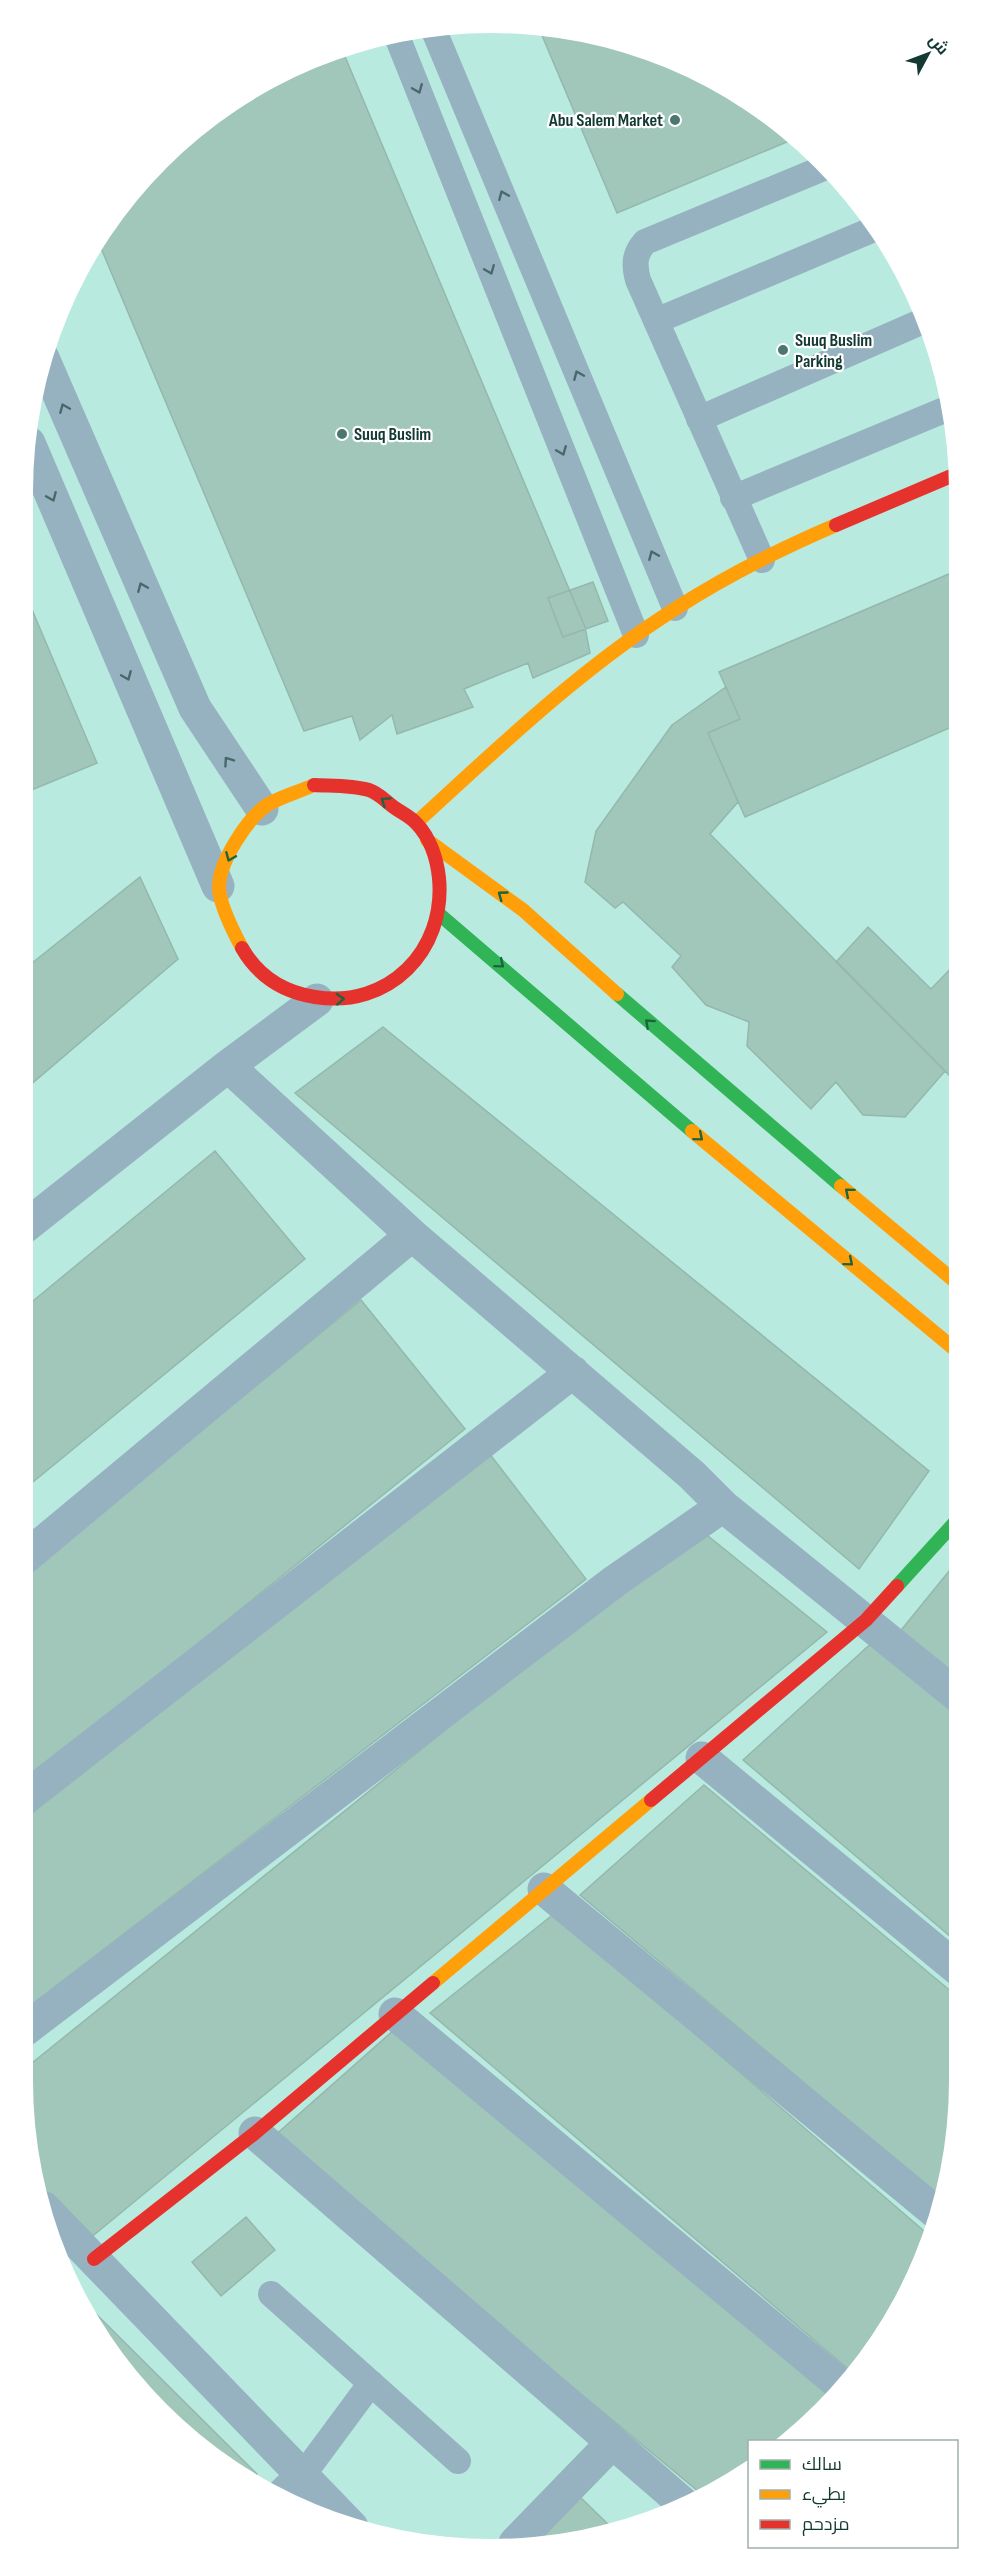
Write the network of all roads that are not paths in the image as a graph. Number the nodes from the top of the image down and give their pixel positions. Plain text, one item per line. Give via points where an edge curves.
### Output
1 (436, 36) edge
2 (399, 43) edge
3 (818, 170) edge
4 (868, 232) edge
5 (656, 321) junction
6 (917, 323) edge
7 (49, 372) edge
8 (942, 411) edge
9 (699, 419) junction
10 (35, 456) edge
11 (949, 477) edge
12 (733, 498) junction
13 (762, 560) junction
14 (675, 609) junction
15 (636, 636) junction
16 (262, 809) junction
17 (416, 823) junction
18 (427, 840) junction
19 (218, 886) junction
20 (439, 914) junction
21 (317, 1000) junction
22 (228, 1066) junction
23 (33, 1220) edge
24 (412, 1235) junction
25 (949, 1276) edge
26 (949, 1345) edge
27 (573, 1372) junction
28 (723, 1506) junction
29 (949, 1529) edge
30 (33, 1551) edge
31 (867, 1620) junction
32 (949, 1688) edge
33 (702, 1758) junction
34 (33, 1791) edge
35 (544, 1889) junction
36 (949, 1962) edge
37 (394, 2014) junction
38 (33, 2024) edge
39 (255, 2133) junction
40 (931, 2208) edge
41 (54, 2218) edge
42 (94, 2259) junction
43 (271, 2295) dead end
44 (836, 2381) edge
45 (370, 2383) junction
46 (612, 2443) junction
47 (458, 2461) dead end
48 (303, 2475) junction
49 (286, 2491) edge
50 (678, 2499) edge
51 (339, 2513) edge
52 (520, 2538) edge

14 -> 1 lane
2 -> 15 lane
3 - 5 lane via 645,242 634,267
4 - 5 lane
5 - 9 lane
6 - 9 lane
16 -> 7 street via 195,708
8 - 12 lane
9 - 12 lane
10 -> 19 street
11 - 13 street
12 - 13 lane
13 - 14 street
14 - 15 street
15 - 17 street via 570,686
17 -> 16 street via 370,790 314,785
16 -> 19 street via 243,830
17 - 18 street
18 - 20 street via 440,876
25 -> 18 street via 693,1061 523,910
19 - 21 street via 228,922 247,958 278,986
21 -> 20 street via 371,994 395,981 415,963 430,940
20 -> 26 street via 654,1100
21 - 22 street
22 - 23 street
22 - 24 street
24 - 27 street
24 - 30 street
27 - 28 street
27 - 34 street
28 - 31 street
28 - 38 street via 615,1581
29 - 31 street
31 - 32 street
31 - 33 street
33 - 35 street
33 - 36 street
35 - 37 street
35 - 40 street
37 - 39 street
37 - 44 street
39 - 42 street
39 - 46 street
41 - 42 street
42 - 48 street
43 - 45 lane
45 - 47 lane
45 - 48 lane
46 - 50 street
46 - 52 street
48 - 49 street
48 - 51 street

